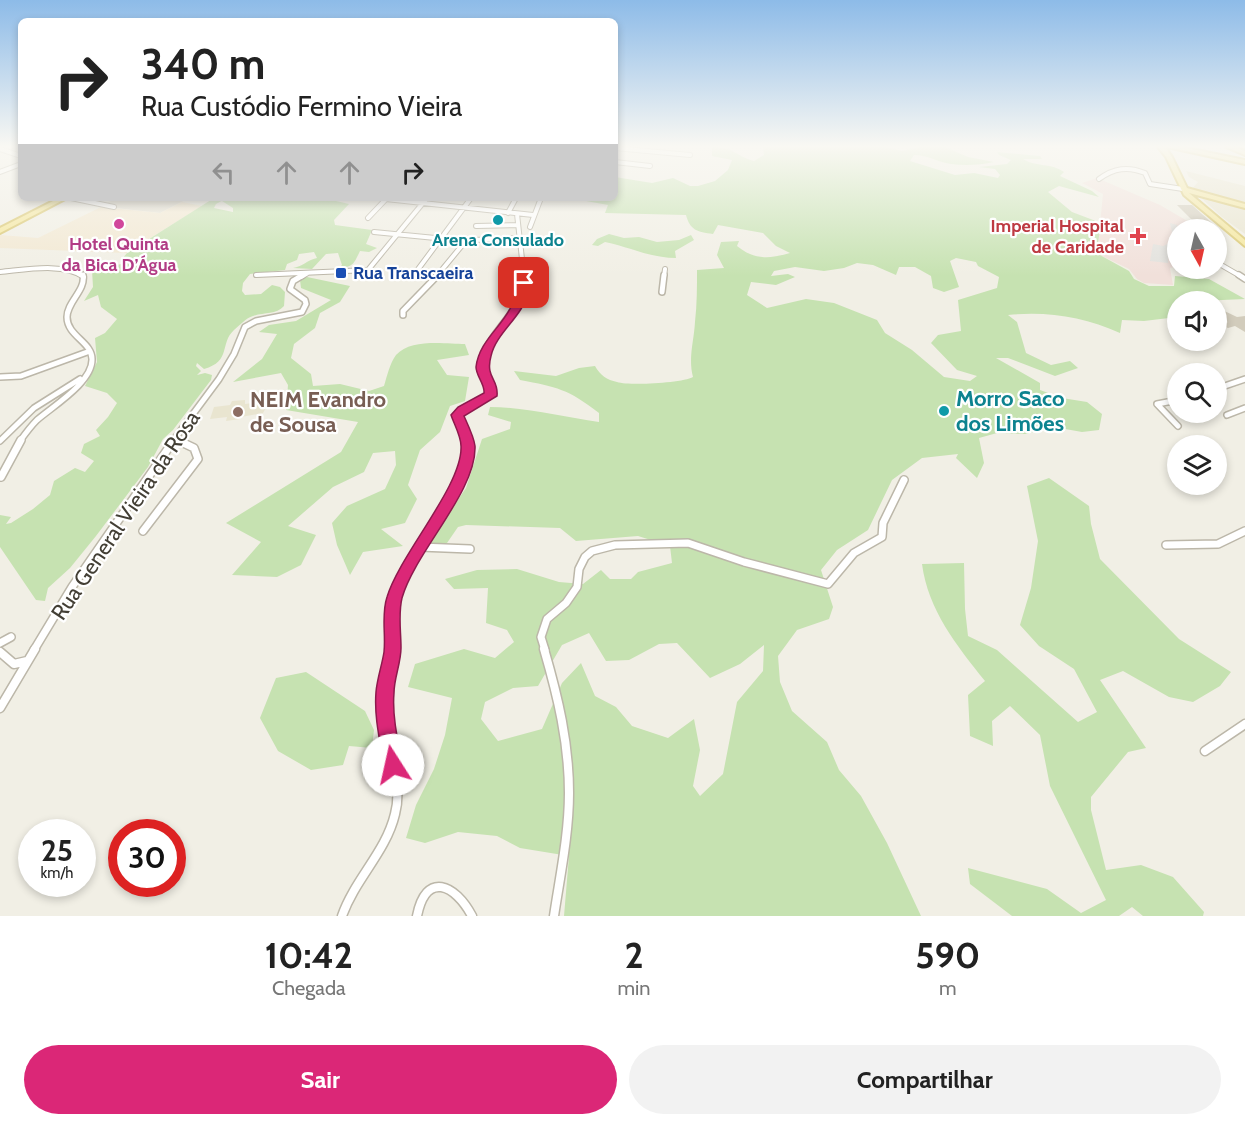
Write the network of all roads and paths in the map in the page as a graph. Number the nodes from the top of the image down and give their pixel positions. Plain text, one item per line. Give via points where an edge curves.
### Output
1 (1187, 190) junction
2 (58, 201) edge
3 (86, 201) edge
4 (384, 201) edge
5 (409, 201) edge
6 (469, 201) edge
7 (514, 201) edge
8 (540, 201) edge
9 (423, 203) junction
10 (112, 206) dead end
11 (1245, 206) edge
12 (464, 208) junction
13 (508, 213) junction
14 (517, 214) junction
15 (533, 215) junction
16 (368, 218) dead end
17 (476, 226) dead end
18 (518, 226) junction
19 (530, 227) dead end
20 (0, 230) edge
21 (374, 232) dead end
22 (396, 235) junction
23 (1245, 237) edge
24 (441, 238) junction
25 (519, 238) junction
26 (466, 241) junction
27 (1245, 244) edge
28 (1227, 268) edge
29 (665, 269) dead end
30 (0, 272) edge
31 (417, 272) dead end
32 (308, 273) junction
33 (256, 275) dead end
34 (1245, 279) edge
35 (662, 292) dead end
36 (403, 315) dead end
37 (90, 351) junction
38 (86, 376) junction
39 (0, 377) edge
40 (1245, 378) edge
41 (1227, 385) edge
42 (1167, 402) edge
43 (1245, 408) edge
44 (1167, 415) edge
45 (1227, 416) dead end
46 (1175, 423) edge
47 (1178, 426) dead end
48 (175, 439) junction
49 (0, 441) edge
50 (1, 477) edge
51 (904, 480) dead end
52 (143, 531) dead end
53 (1245, 531) edge
54 (1166, 546) dead end
55 (420, 547) junction
56 (470, 549) dead end
57 (11, 637) dead end
58 (0, 643) edge
59 (0, 652) edge
60 (27, 660) junction
61 (0, 708) edge
62 (1245, 724) edge
63 (1205, 751) dead end
64 (342, 916) edge
65 (417, 916) edge
66 (472, 916) edge
67 (554, 916) edge

1 - 11 main road
1 - 23 main road
1 - 27 main road via 1198,206
2 - 20 main road
3 - 10 street
4 - 16 street
5 - 9 street
6 - 12 street
7 - 13 street
8 - 15 street
9 - 12 street
9 - 22 street
12 - 13 street
12 - 24 street
13 - 14 street
14 - 15 street
14 - 18 street
15 - 19 street
17 - 18 street
18 - 25 street
21 - 22 street
22 - 24 street
22 - 32 street via 368,270
24 - 26 street
24 - 31 street
25 - 26 street
25 - 55 street via 525,287 517,307 485,354 482,370 492,393 459,412 458,420 468,445 467,458 456,489
26 - 36 street
28 - 34 street
29 - 35 street
30 - 37 street via 61,270 84,276 68,306 67,324
32 - 33 street
32 - 48 street, Rua General Vieira da Rosa via 293,281 290,289 305,300 302,312 250,323 219,379
37 - 38 street via 92,363
37 - 39 street via 21,376
38 - 49 street via 34,408
38 - 50 street via 34,424 14,450
40 - 41 street
42 - 44 street via 1156,404
43 - 45 street
46 - 47 street
48 - 52 street via 194,447 198,459
48 - 60 street, Rua General Vieira da Rosa via 72,587
51 - 67 street via 883,523 882,537 854,553 828,584 688,543 615,545 592,551 585,558 577,587 547,619 541,637 561,708 568,761 566,834
53 - 54 street via 1218,544
55 - 56 street
55 - 64 street via 398,587 392,615 393,651 385,690 384,713 397,787 396,811 388,835
57 - 58 street
59 - 60 street via 14,664
60 - 61 street, Rua General Vieira da Rosa
62 - 63 street
65 - 66 street via 424,894 440,886 458,893

